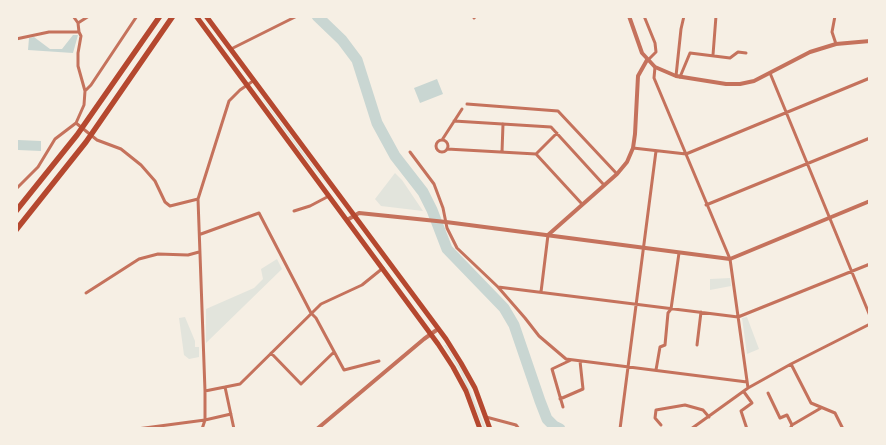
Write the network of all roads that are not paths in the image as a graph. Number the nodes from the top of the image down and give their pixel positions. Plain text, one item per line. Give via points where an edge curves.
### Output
1 (73, 16) edge
2 (89, 16) edge
3 (137, 16) edge
4 (160, 16) edge
5 (173, 16) edge
6 (196, 16) edge
7 (206, 16) edge
8 (297, 16) edge
9 (629, 16) edge
10 (644, 16) edge
11 (684, 16) edge
12 (716, 16) edge
13 (835, 16) edge
14 (78, 23) junction
15 (79, 32) junction
16 (16, 39) edge
17 (870, 41) edge
18 (836, 44) junction
19 (231, 49) junction
20 (746, 53) dead end
21 (713, 55) junction
22 (647, 60) junction
23 (655, 67) junction
24 (770, 73) junction
25 (678, 76) junction
26 (870, 78) edge
27 (254, 80) junction
28 (246, 85) junction
29 (85, 91) junction
30 (467, 104) dead end
31 (462, 108) dead end
32 (787, 113) junction
33 (454, 121) junction
34 (76, 123) junction
35 (503, 124) junction
36 (557, 134) junction
37 (870, 138) edge
38 (442, 140) junction
39 (633, 148) junction
40 (447, 149) junction
41 (656, 151) junction
42 (410, 152) dead end
43 (502, 152) junction
44 (536, 154) junction
45 (686, 154) junction
46 (807, 163) junction
47 (617, 174) junction
48 (604, 185) junction
49 (16, 189) edge
50 (329, 196) junction
51 (198, 199) junction
52 (870, 202) edge
53 (582, 204) junction
54 (706, 205) junction
55 (16, 211) edge
56 (294, 212) dead end
57 (354, 215) junction
58 (830, 217) junction
59 (347, 220) junction
60 (446, 222) junction
61 (16, 230) edge
62 (201, 234) junction
63 (548, 235) junction
64 (644, 249) junction
65 (199, 252) junction
66 (679, 253) junction
67 (730, 259) junction
68 (870, 264) edge
69 (383, 268) junction
70 (852, 271) junction
71 (498, 287) junction
72 (541, 292) junction
73 (86, 293) dead end
74 (636, 305) junction
75 (671, 309) junction
76 (701, 312) junction
77 (311, 313) junction
78 (870, 316) edge
79 (738, 317) junction
80 (870, 324) edge
81 (438, 329) junction
82 (431, 334) junction
83 (696, 345) dead end
84 (334, 352) junction
85 (271, 353) junction
86 (572, 360) junction
87 (380, 361) dead end
88 (580, 361) junction
89 (791, 364) junction
90 (628, 366) junction
91 (656, 370) junction
92 (747, 382) junction
93 (225, 387) junction
94 (748, 388) junction
95 (205, 392) junction
96 (744, 392) junction
97 (768, 393) dead end
98 (560, 399) junction
99 (563, 407) dead end
100 (822, 408) junction
101 (231, 414) junction
102 (486, 417) junction
103 (709, 417) junction
104 (205, 420) junction
105 (661, 426) dead end
106 (791, 427) edge
107 (137, 429) edge
108 (202, 429) edge
109 (234, 429) edge
110 (317, 429) edge
111 (480, 429) edge
112 (490, 429) edge
113 (519, 429) edge
114 (620, 429) edge
115 (692, 429) edge
116 (747, 429) edge
117 (843, 429) edge

1 - 14 street
2 - 14 street
3 - 29 street
4 - 55 highway via 77,135
5 - 61 highway via 95,130
6 - 28 main road
7 - 19 main road
8 - 19 street
9 - 22 street
10 - 22 street via 656,52
11 - 25 street
12 - 21 street
13 - 18 street via 832,32
14 - 15 street
15 - 16 street via 49,32
15 - 29 street via 82,36 78,66
17 - 18 street
18 - 24 street via 810,52
19 - 27 main road
20 - 21 street via 738,52 730,58
21 - 25 street via 690,53
22 - 23 street
22 - 39 street via 638,76
23 - 25 street
23 - 45 street via 654,78
24 - 25 street via 740,84
24 - 32 street
26 - 32 street
27 - 28 street
27 - 57 main road
28 - 50 main road
28 - 51 street via 229,102
29 - 34 street via 84,105
30 - 47 street via 558,111
31 - 33 street
32 - 45 street
32 - 46 street
33 - 35 street
33 - 38 street
34 - 49 street via 54,139 38,167
34 - 51 street via 97,140 121,149 141,165 170,206
35 - 36 street via 551,127
35 - 43 street
36 - 44 street
36 - 48 street
37 - 46 street
38 - 40 street via 447,143
38 - 40 street via 436,142 435,148 442,153
39 - 41 street
39 - 47 street
40 - 43 street
41 - 45 street
41 - 64 street
42 - 60 street via 434,184
43 - 44 street
44 - 53 street
45 - 54 street
46 - 54 street
46 - 58 street
47 - 48 street
48 - 53 street
50 - 56 street
50 - 59 main road
51 - 62 street
52 - 58 street
53 - 63 street
54 - 67 street
57 - 59 street
57 - 60 street
57 - 81 main road
58 - 67 street
58 - 70 street
59 - 69 main road
60 - 63 street
60 - 71 street via 457,248
62 - 65 street
62 - 77 street via 259,213
63 - 64 street
63 - 72 street
64 - 66 street
64 - 74 street
65 - 73 street via 158,254 139,259
65 - 95 street
66 - 67 street
66 - 75 street
67 - 79 street
68 - 70 street
69 - 77 street via 362,285 320,304
69 - 82 main road
70 - 78 street
70 - 79 street
71 - 72 street
71 - 86 street via 539,336 566,359
72 - 74 street
74 - 75 street
74 - 90 street
75 - 76 street
75 - 91 street via 665,345 660,347
76 - 79 street
76 - 83 street
77 - 84 street
77 - 85 street
79 - 92 street
80 - 89 street
81 - 82 street
81 - 102 main road via 462,363
82 - 110 street
82 - 111 main road via 466,391
84 - 85 street via 301,384
84 - 87 street via 344,370
85 - 93 street via 240,384
86 - 88 street
86 - 98 street via 552,369
88 - 90 street
88 - 98 street via 583,388
89 - 94 street
89 - 100 street via 808,399
90 - 91 street
90 - 114 street
91 - 92 street
92 - 94 street
93 - 95 street
93 - 101 street
94 - 96 street
95 - 104 street
96 - 103 street
96 - 116 street via 752,403 741,411
97 - 106 street via 780,418 788,416
98 - 99 street
100 - 106 street
100 - 117 street via 835,413
101 - 104 street
101 - 109 street
102 - 112 main road
102 - 113 street via 516,425
103 - 105 street via 703,410 685,405 656,410 655,418
103 - 115 street
104 - 107 street
104 - 108 street

